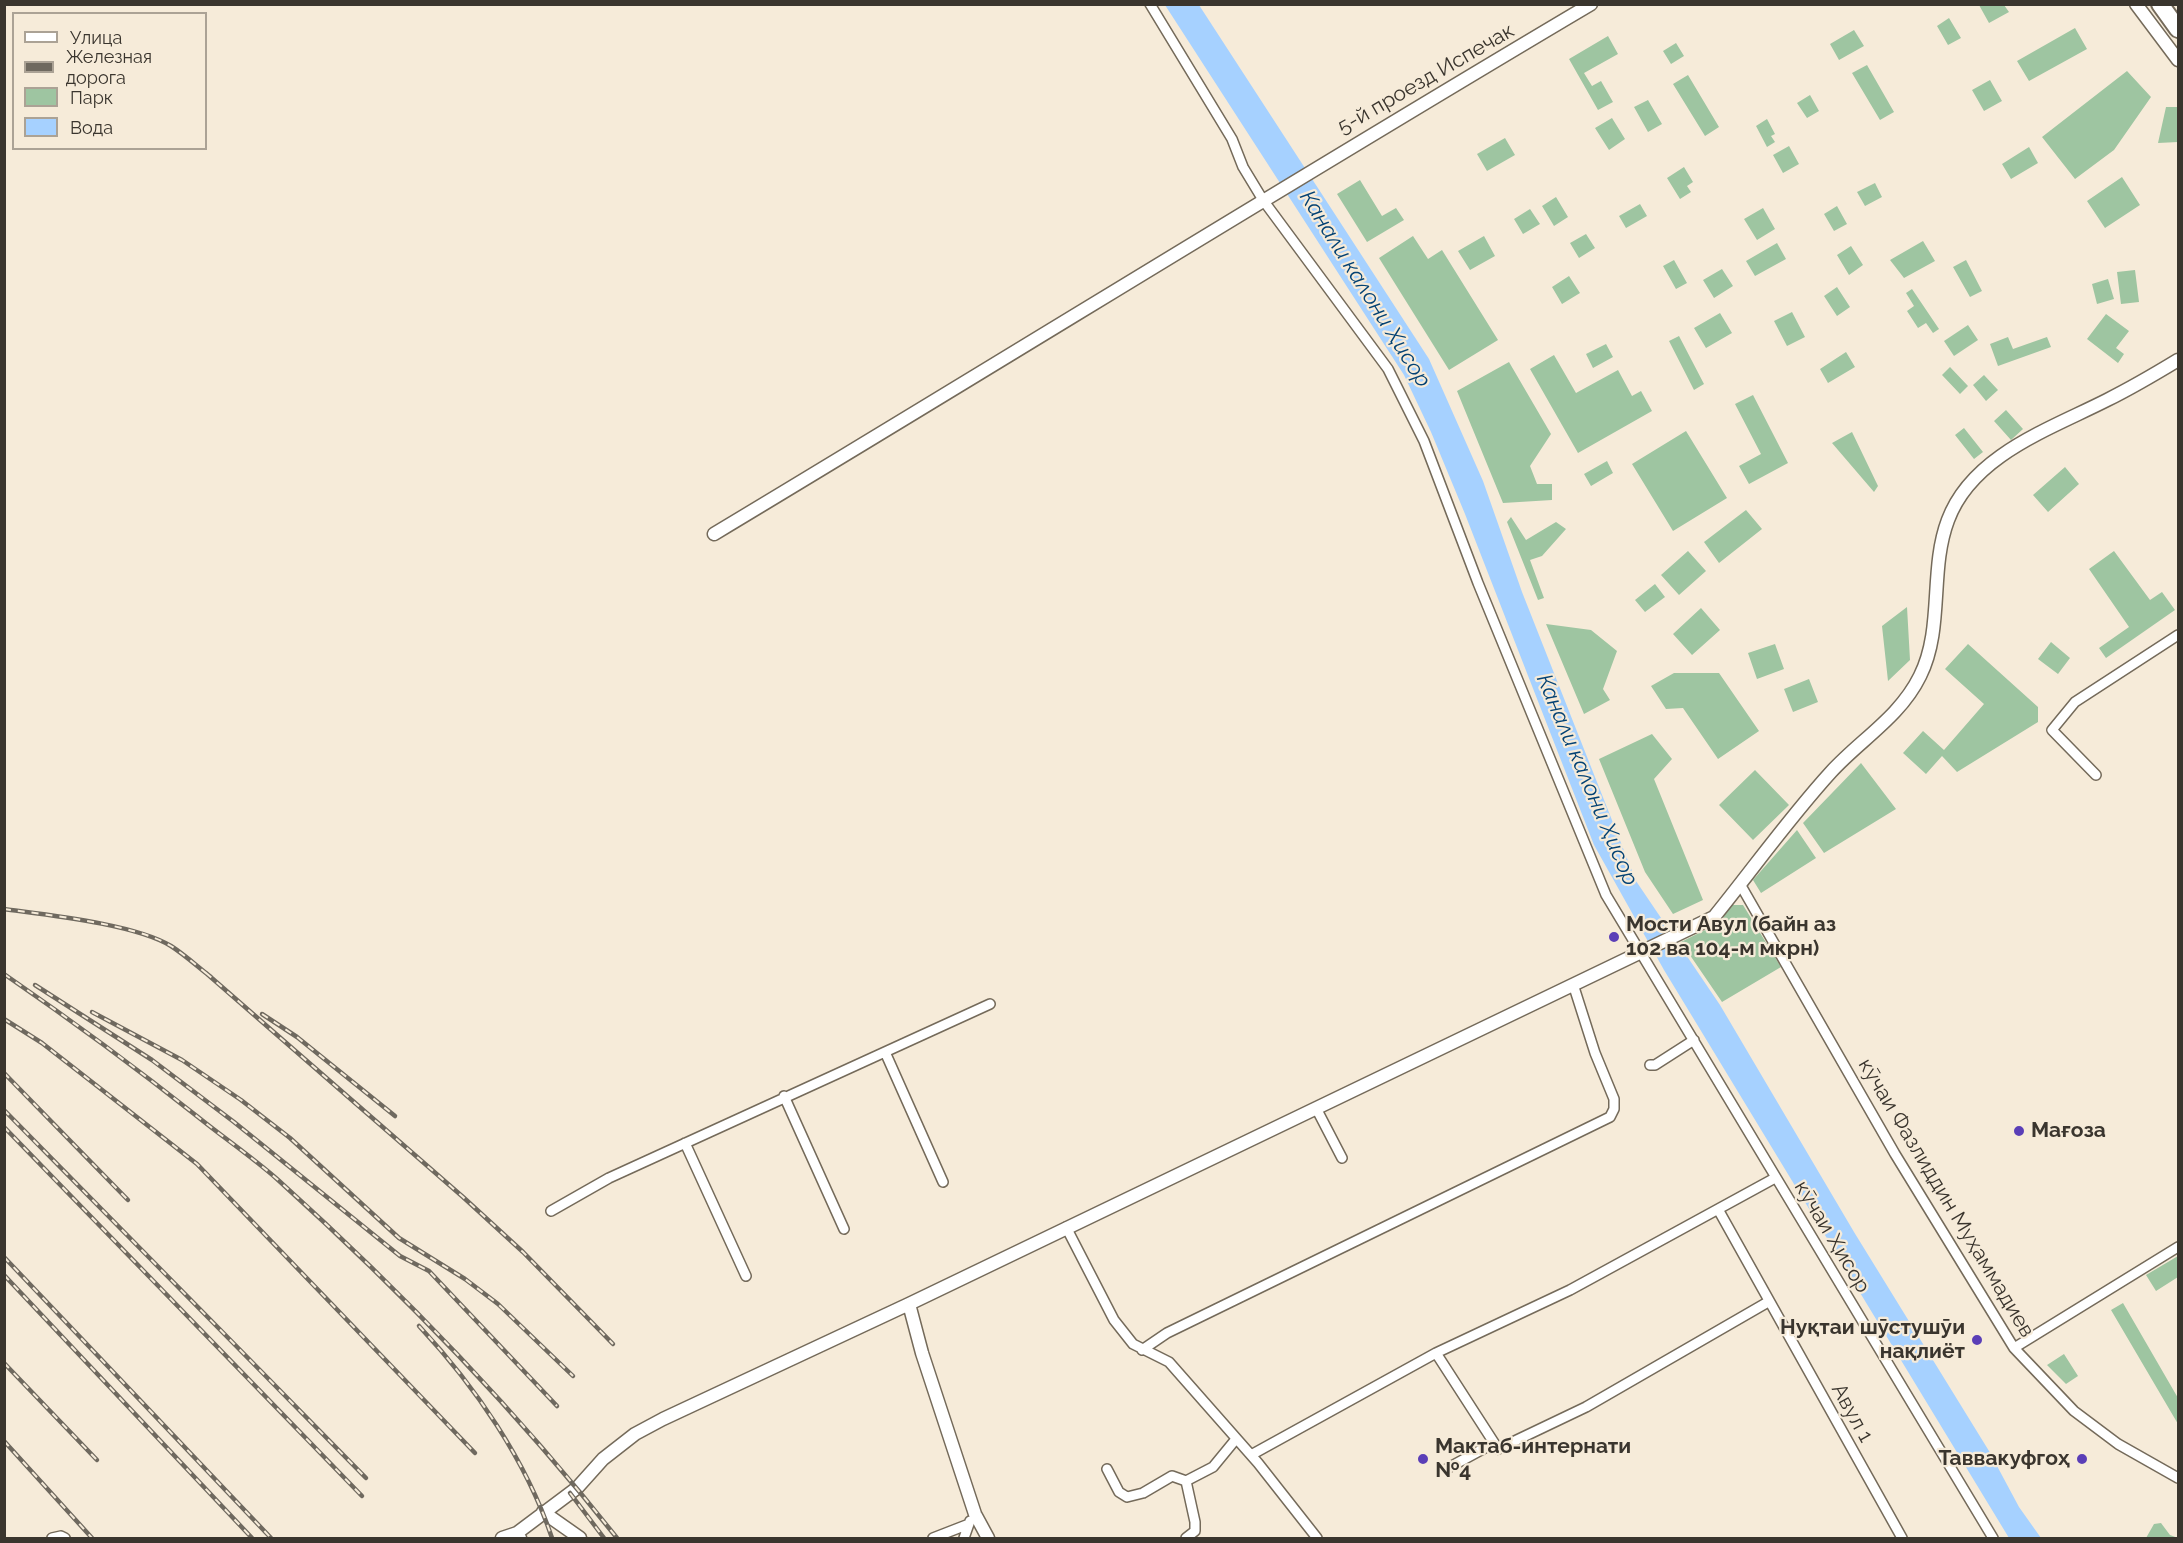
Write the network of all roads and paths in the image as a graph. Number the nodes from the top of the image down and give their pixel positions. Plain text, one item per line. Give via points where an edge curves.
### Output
1 (1149, 4) edge
2 (1591, 4) edge
3 (2136, 4) edge
4 (2160, 4) edge
5 (2178, 29) edge
6 (2178, 60) edge
7 (1268, 196) junction
8 (2178, 360) edge
9 (714, 534) dead end
10 (2178, 635) edge
11 (2096, 775) dead end
12 (1740, 884) junction
13 (1640, 954) junction
14 (1573, 984) junction
15 (990, 1004) dead end
16 (1694, 1040) junction
17 (885, 1052) junction
18 (1650, 1065) dead end
19 (784, 1096) junction
20 (1316, 1108) junction
21 (685, 1143) junction
22 (1342, 1158) dead end
23 (1775, 1178) junction
24 (944, 1182) dead end
25 (551, 1211) dead end
26 (1719, 1211) junction
27 (1066, 1227) junction
28 (844, 1229) dead end
29 (2178, 1247) edge
30 (746, 1276) dead end
31 (1768, 1302) junction
32 (909, 1304) junction
33 (2014, 1348) junction
34 (1142, 1350) junction
35 (1436, 1353) junction
36 (1236, 1439) junction
37 (1494, 1443) junction
38 (1251, 1455) junction
39 (1448, 1468) dead end
40 (1107, 1469) dead end
41 (2178, 1478) edge
42 (1186, 1481) junction
43 (543, 1512) junction
44 (972, 1519) junction
45 (1314, 1534) edge
46 (519, 1536) edge
47 (52, 1539) edge
48 (65, 1539) edge
49 (502, 1539) edge
50 (580, 1539) edge
51 (933, 1539) edge
52 (964, 1539) edge
53 (988, 1539) edge
54 (1186, 1539) edge
55 (1303, 1539) edge
56 (1902, 1539) edge
57 (1993, 1539) edge

1 - 7 street, кӯчаи Ҳисор via 1232,139 1243,167
2 - 7 street, 5-й проезд Испечак
3 - 6 street
4 - 5 highway
7 - 9 street, 5-й проезд Испечак
7 - 13 street, кӯчаи Ҳисор via 1388,369 1424,441 1593,866
8 - 12 street via 2007,452 1964,491 1947,520 1931,646 1921,676 1902,705 1847,755 1803,803
10 - 11 street via 2075,702 2052,730
12 - 13 street via 1714,917
12 - 33 street, кӯчаи Фазлиддин Муҳаммадиев via 1895,1154
13 - 14 street
13 - 16 street, кӯчаи Ҳисор
14 - 20 street
14 - 34 street via 1594,1053 1614,1099 1610,1117 1167,1333
15 - 17 street
16 - 18 street
16 - 23 street, кӯчаи Ҳисор
17 - 19 street
17 - 24 street
19 - 21 street
19 - 28 street
20 - 22 street
20 - 27 street
21 - 25 street via 609,1178
21 - 30 street
23 - 26 street
23 - 57 street, кӯчаи Ҳисор
26 - 31 street, Авул 1
26 - 35 street via 1570,1290
27 - 32 street
27 - 34 street via 1114,1320
29 - 33 street
31 - 37 street via 1586,1407 1498,1449
31 - 56 street, Авул 1
32 - 43 street via 635,1434 603,1459 577,1488
32 - 44 street
33 - 41 street, кӯчаи Фазлиддин Муҳаммадиев via 2074,1411 2118,1444
34 - 36 street via 1169,1362
35 - 37 street
35 - 38 street
36 - 38 street
36 - 42 street via 1213,1467
37 - 39 street
38 - 45 street
40 - 42 street via 1119,1492 1127,1497 1143,1493 1172,1476
42 - 54 street via 1196,1522 1195,1531
43 - 46 street
43 - 50 street
44 - 51 street
44 - 52 street
44 - 53 street
45 - 55 street
46 - 49 street
47 - 48 street

